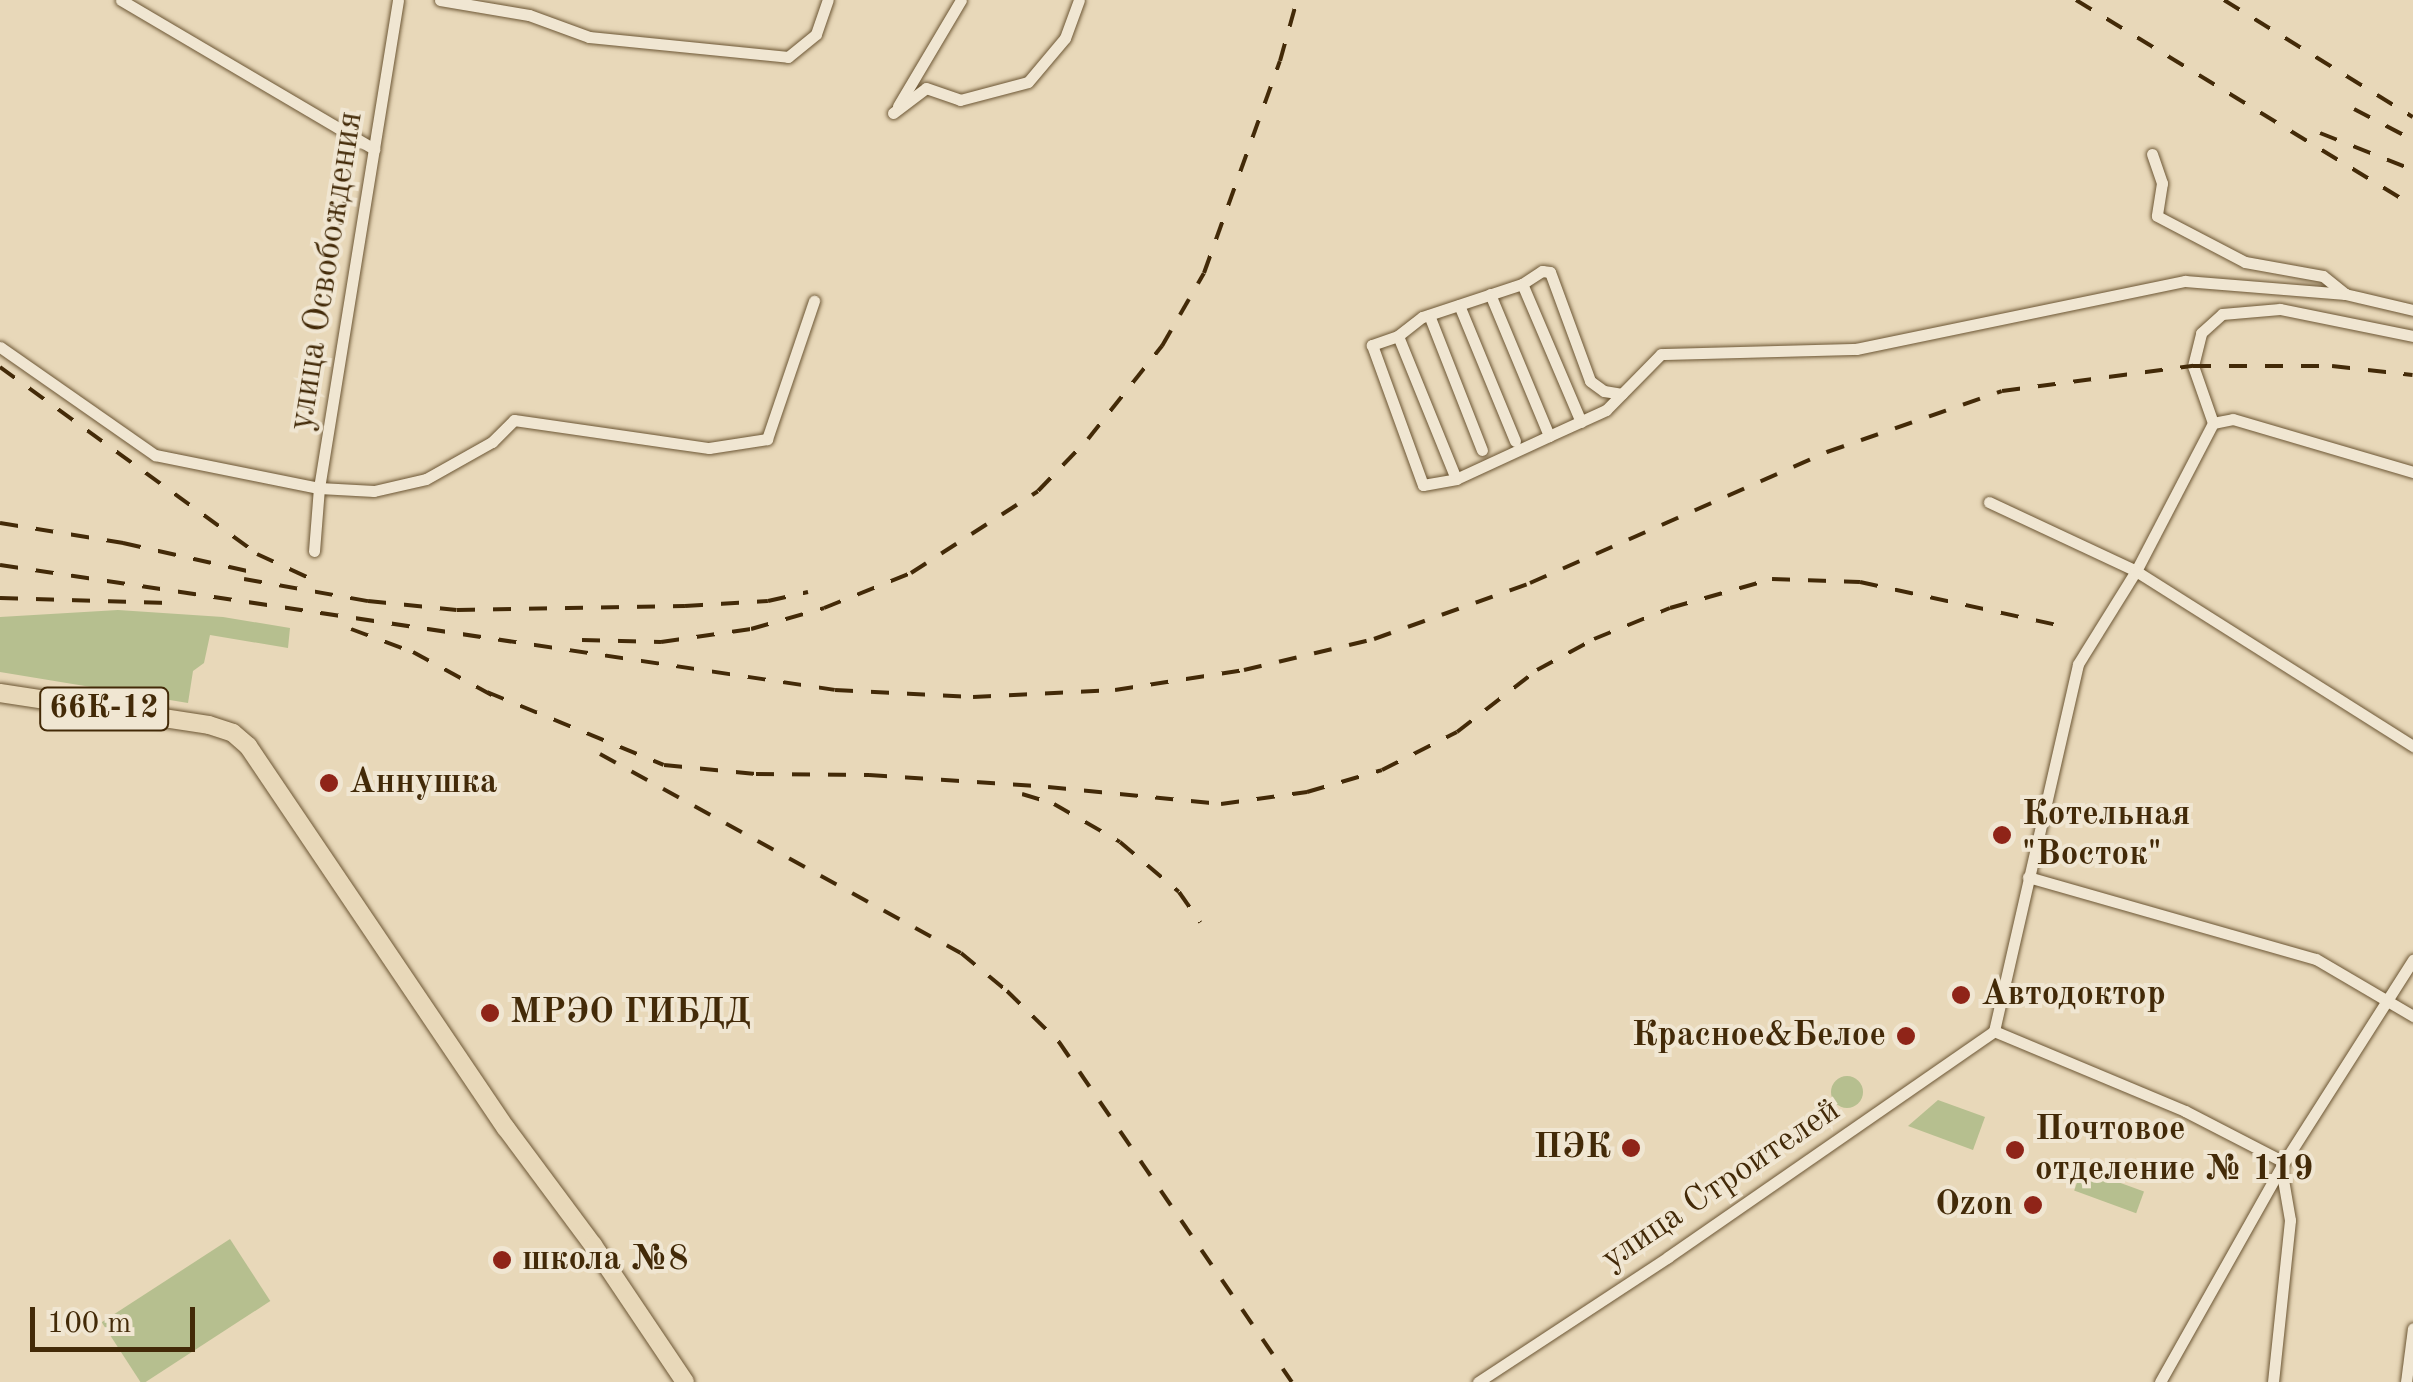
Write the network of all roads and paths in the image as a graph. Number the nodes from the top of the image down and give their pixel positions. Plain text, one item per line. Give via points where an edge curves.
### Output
1 (122, 0) edge
2 (398, 0) edge
3 (440, 0) edge
4 (828, 0) edge
5 (961, 0) edge
6 (1079, 0) edge
7 (374, 149) junction
8 (2152, 154) dead end
9 (1522, 284) junction
10 (1490, 294) junction
11 (2345, 294) junction
12 (814, 301) dead end
13 (1459, 304) junction
14 (2413, 310) edge
15 (1429, 315) junction
16 (1398, 336) junction
17 (2413, 336) edge
18 (0, 348) edge
19 (1622, 394) junction
20 (1580, 422) junction
21 (2213, 423) junction
22 (1549, 436) junction
23 (1516, 441) dead end
24 (1482, 450) dead end
25 (2413, 472) edge
26 (1456, 479) junction
27 (319, 488) junction
28 (1988, 502) dead end
29 (314, 550) dead end
30 (2136, 571) junction
31 (0, 693) edge
32 (2413, 746) edge
33 (2028, 877) junction
34 (2413, 960) edge
35 (2387, 1000) junction
36 (2413, 1016) edge
37 (1994, 1031) junction
38 (2283, 1164) junction
39 (2413, 1328) edge
40 (685, 1382) edge
41 (1478, 1382) edge
42 (2160, 1382) edge
43 (2273, 1382) edge
44 (2406, 1382) edge

1 - 7 street
2 - 7 street, улица Освобождения
3 - 4 street via 528,15 589,37 788,57 816,34
5 - 6 street via 893,114 926,88 960,100 1028,82 1065,38
7 - 27 street, улица Освобождения
8 - 11 street via 2162,183 2157,216 2245,262 2323,276
9 - 10 street
9 - 19 street via 1550,272 1590,380
9 - 20 street
10 - 13 street
10 - 22 street
11 - 14 street
11 - 19 street via 2185,281 1856,350 1662,354
12 - 27 street via 767,439 710,448 514,420 492,442 426,479 374,491
13 - 15 street
13 - 23 street
15 - 16 street
15 - 24 street
16 - 26 street
16 - 26 street via 1372,345 1424,485
17 - 21 street via 2280,309 2222,314 2201,333 2192,366
18 - 27 street via 155,455
19 - 20 street
20 - 22 street
21 - 25 street via 2233,418
21 - 30 street
22 - 26 street
27 - 29 street, улица Освобождения
28 - 30 street
30 - 32 street
30 - 33 street via 2078,664
31 - 40 main road, 66К-12 via 209,725 240,739 274,778 506,1128
33 - 35 street via 2316,959
33 - 37 street
34 - 35 street
35 - 36 street
35 - 38 street
37 - 38 street via 2185,1110
37 - 41 street, улица Строителей
38 - 42 street
38 - 43 street via 2290,1220
39 - 44 street

